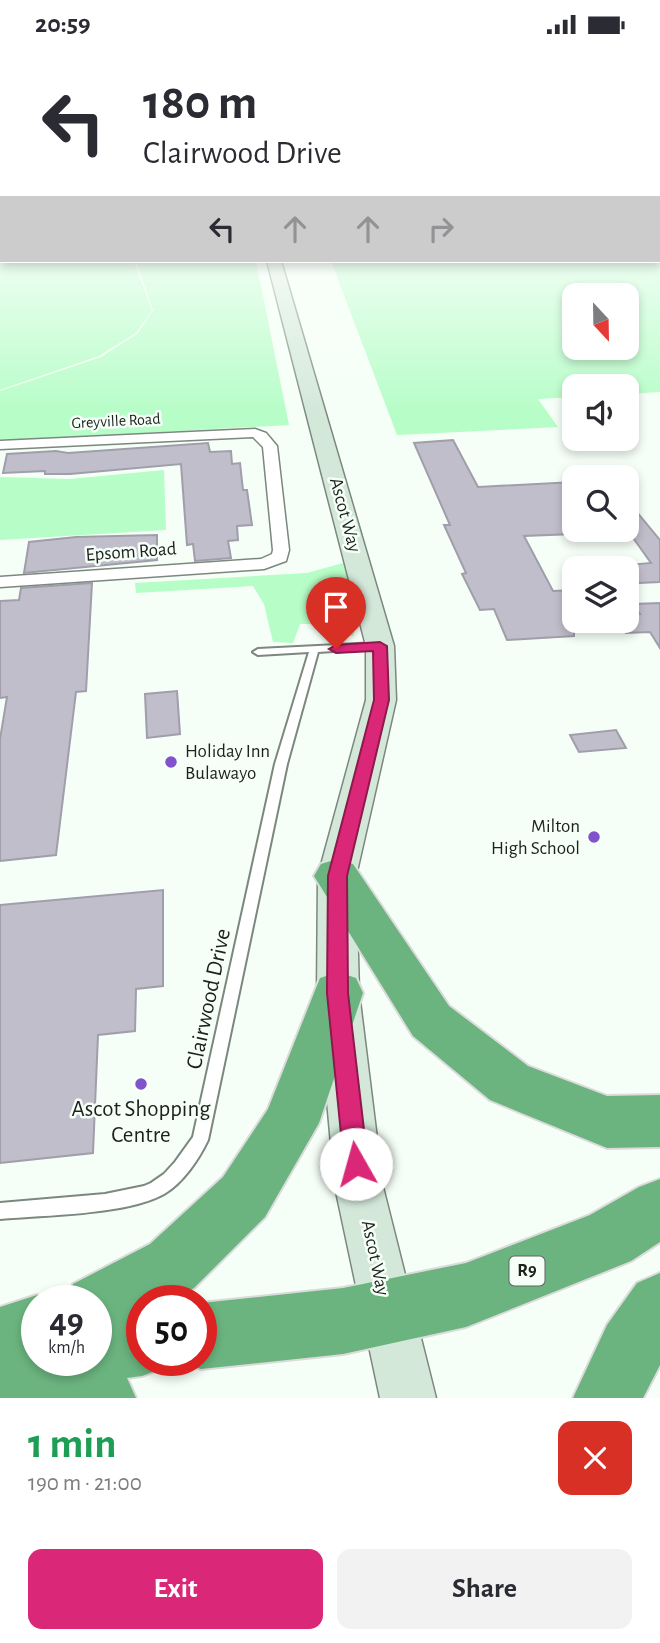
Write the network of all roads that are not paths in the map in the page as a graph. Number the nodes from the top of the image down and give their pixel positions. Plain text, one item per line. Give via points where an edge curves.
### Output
1 (282, 289) edge
2 (0, 445) edge
3 (264, 564) joint
4 (0, 582) edge
5 (380, 646) junction
6 (314, 650) junction
7 (258, 652) dead end
8 (337, 876) junction
9 (338, 993) junction
10 (660, 1121) edge
11 (660, 1208) edge
12 (0, 1211) edge
13 (112, 1298) edge
14 (660, 1306) edge
15 (386, 1312) junction
16 (21, 1333) edge
17 (217, 1334) edge
18 (0, 1340) edge
19 (21, 1356) edge
20 (0, 1358) edge
21 (0, 1377) edge
22 (101, 1398) edge
23 (408, 1398) edge
24 (608, 1398) edge

1 - 5 main road, Ascot Way
2 - 3 street, Greyville Road via 235,433 261,436 270,446 281,550 280,558
3 - 4 street, Epsom Road
5 - 6 lane
5 - 8 main road, Ascot Way via 381,700
6 - 7 lane
6 - 12 lane, Clairwood Drive via 281,764 200,1140 181,1169 156,1189 127,1197
8 - 9 main road, Ascot Way
8 - 10 highway via 431,1021 509,1083 607,1122
9 - 13 highway via 291,1123 244,1198 172,1266
9 - 15 main road, Ascot Way via 359,1187
11 - 15 highway, R9 via 609,1239 466,1295
14 - 24 highway via 631,1349
15 - 17 highway, R9
15 - 23 main road, Ascot Way
16 - 18 highway
19 - 20 highway
21 - 22 highway via 55,1383

